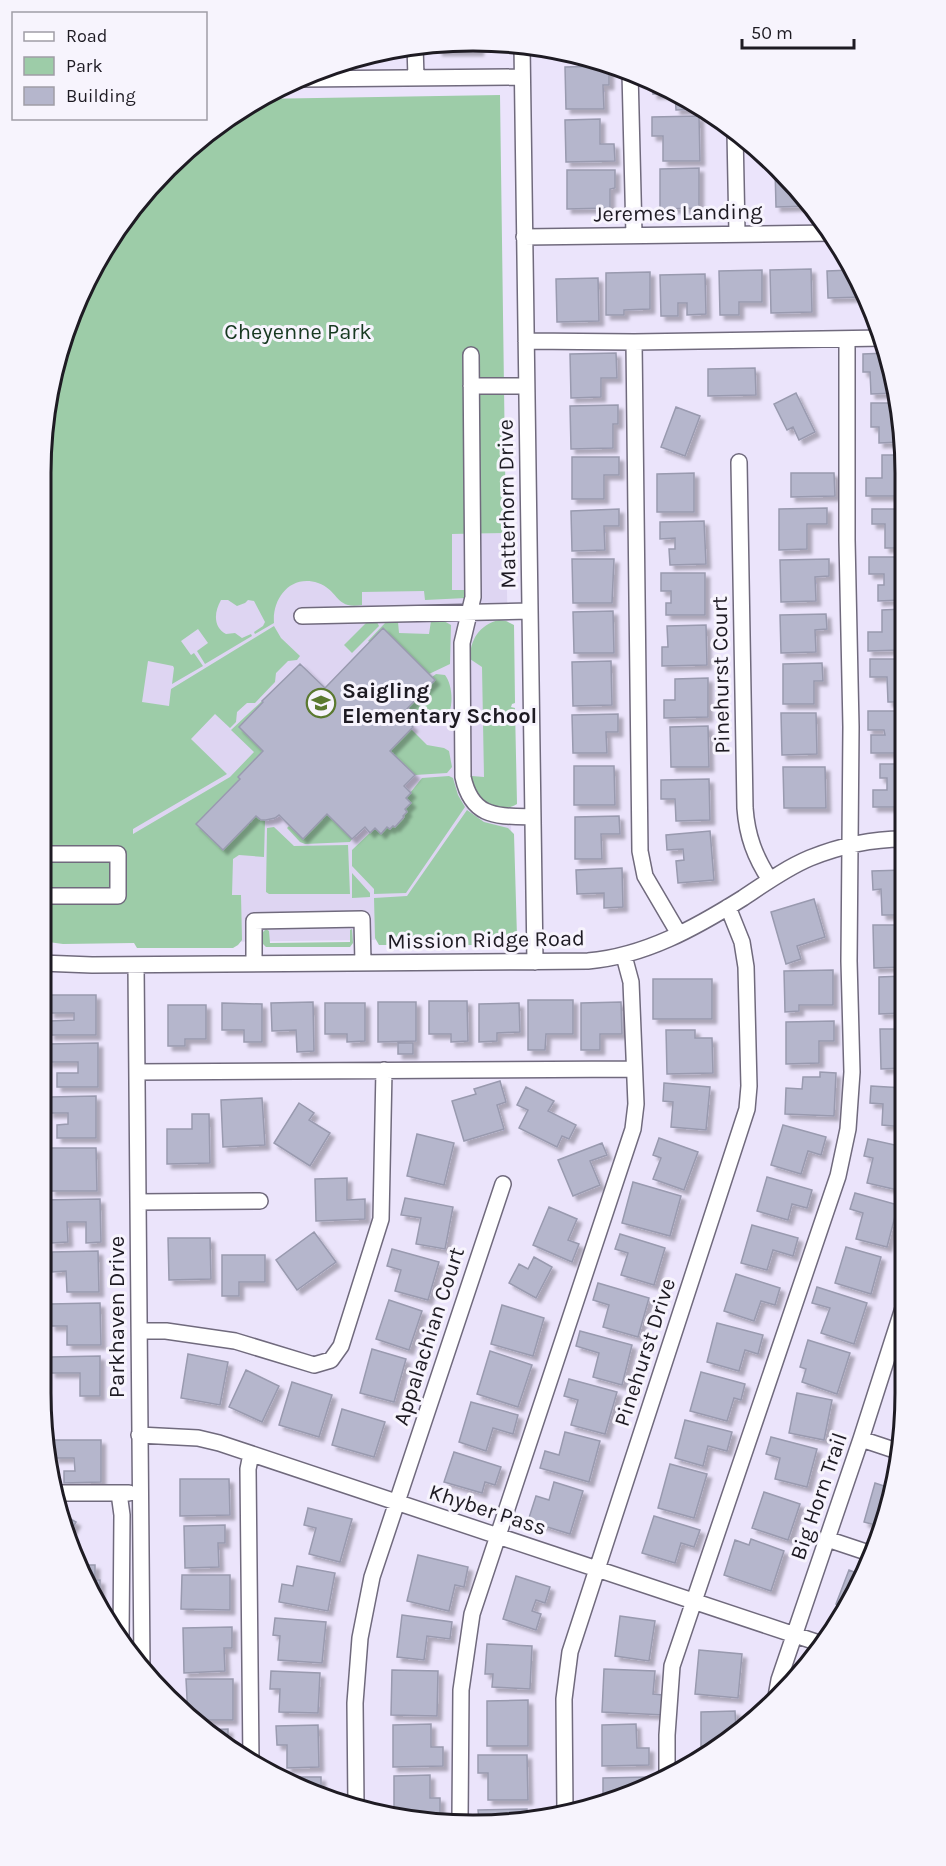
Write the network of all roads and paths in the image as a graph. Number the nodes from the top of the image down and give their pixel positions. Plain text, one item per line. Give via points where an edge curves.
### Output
1 (522, 54) edge
2 (415, 55) edge
3 (522, 76) junction
4 (327, 77) edge
5 (416, 78) junction
6 (630, 81) edge
7 (735, 142) edge
8 (736, 233) junction
9 (820, 233) edge
10 (634, 235) junction
11 (524, 237) junction
12 (873, 338) edge
13 (847, 339) junction
14 (526, 341) junction
15 (634, 342) junction
16 (471, 355) dead end
17 (471, 386) junction
18 (526, 386) junction
19 (739, 462) dead end
20 (530, 610) junction
21 (469, 611) junction
22 (302, 616) dead end
23 (532, 817) junction
24 (895, 840) edge
25 (850, 844) junction
26 (51, 854) edge
27 (770, 880) junction
28 (51, 896) edge
29 (728, 907) junction
30 (678, 934) junction
31 (624, 956) junction
32 (535, 962) junction
33 (51, 963) edge
34 (254, 963) junction
35 (363, 963) junction
36 (136, 965) junction
37 (634, 1069) junction
38 (384, 1070) junction
39 (137, 1072) junction
40 (503, 1184) dead end
41 (260, 1201) dead end
42 (138, 1202) junction
43 (138, 1331) junction
44 (895, 1352) edge
45 (139, 1435) junction
46 (861, 1439) junction
47 (891, 1449) edge
48 (250, 1454) junction
49 (140, 1492) junction
50 (63, 1493) edge
51 (119, 1493) junction
52 (396, 1503) junction
53 (498, 1536) junction
54 (827, 1539) junction
55 (864, 1551) edge
56 (596, 1569) junction
57 (695, 1601) junction
58 (121, 1626) edge
59 (794, 1634) junction
60 (814, 1641) edge
61 (142, 1654) edge
62 (778, 1683) edge
63 (251, 1751) edge
64 (667, 1767) edge
65 (356, 1799) edge
66 (565, 1805) edge
67 (460, 1815) edge

1 - 3 street, Matterhorn Drive
2 - 5 street
3 - 5 street
3 - 11 street, Matterhorn Drive
4 - 5 street
6 - 10 street
7 - 8 street
8 - 9 street, Jeremes Landing
8 - 10 street, Jeremes Landing
10 - 11 street, Jeremes Landing
11 - 14 street, Matterhorn Drive
12 - 13 street
13 - 15 street
13 - 25 street
14 - 15 street
14 - 18 street, Matterhorn Drive
15 - 30 street via 640,851 645,876
16 - 17 street
17 - 18 street
17 - 21 street via 473,597
18 - 20 street, Matterhorn Drive
19 - 27 street, Pinehurst Court via 746,818 752,848
20 - 21 street
20 - 23 street, Matterhorn Drive
21 - 22 street
21 - 23 street via 462,643 466,792 475,805 487,811
23 - 32 street, Matterhorn Drive
24 - 25 street, Mission Ridge Road
25 - 27 street, Mission Ridge Road via 807,859
25 - 57 street via 852,1072 848,1130 834,1186
26 - 28 street via 118,854 118,896
27 - 29 street, Mission Ridge Road
29 - 30 street, Mission Ridge Road
29 - 56 street, Pinehurst Drive via 742,942 746,967 747,1109
30 - 31 street, Mission Ridge Road
31 - 32 street, Mission Ridge Road
31 - 37 street via 631,982
32 - 35 street, Mission Ridge Road
33 - 36 street, Mission Ridge Road
34 - 35 street, Mission Ridge Road
34 - 35 street via 254,921 362,919
34 - 36 street, Mission Ridge Road
36 - 39 street, Parkhaven Drive
37 - 38 street
37 - 53 street via 633,1129
38 - 39 street
38 - 43 street via 381,1219 341,1346 331,1360 314,1365 235,1341 166,1330
39 - 42 street, Parkhaven Drive
40 - 52 street, Appalachian Court
41 - 42 street
42 - 43 street, Parkhaven Drive
43 - 45 street, Parkhaven Drive
44 - 46 street, Big Horn Trail
45 - 48 street, Khyber Pass via 198,1438
45 - 49 street, Parkhaven Drive
46 - 47 street
46 - 54 street, Big Horn Trail
48 - 52 street, Khyber Pass
48 - 63 street
49 - 51 street
49 - 61 street, Parkhaven Drive
50 - 51 street
51 - 58 street
52 - 53 street, Khyber Pass
52 - 65 street, Appalachian Court via 372,1577 360,1638 355,1703
53 - 56 street, Khyber Pass
53 - 67 street via 472,1614 462,1680
54 - 55 street
54 - 59 street, Big Horn Trail
56 - 57 street, Khyber Pass
56 - 66 street, Pinehurst Drive via 566,1675
57 - 59 street, Khyber Pass
57 - 64 street via 672,1666
59 - 60 street, Khyber Pass
59 - 62 street, Big Horn Trail

